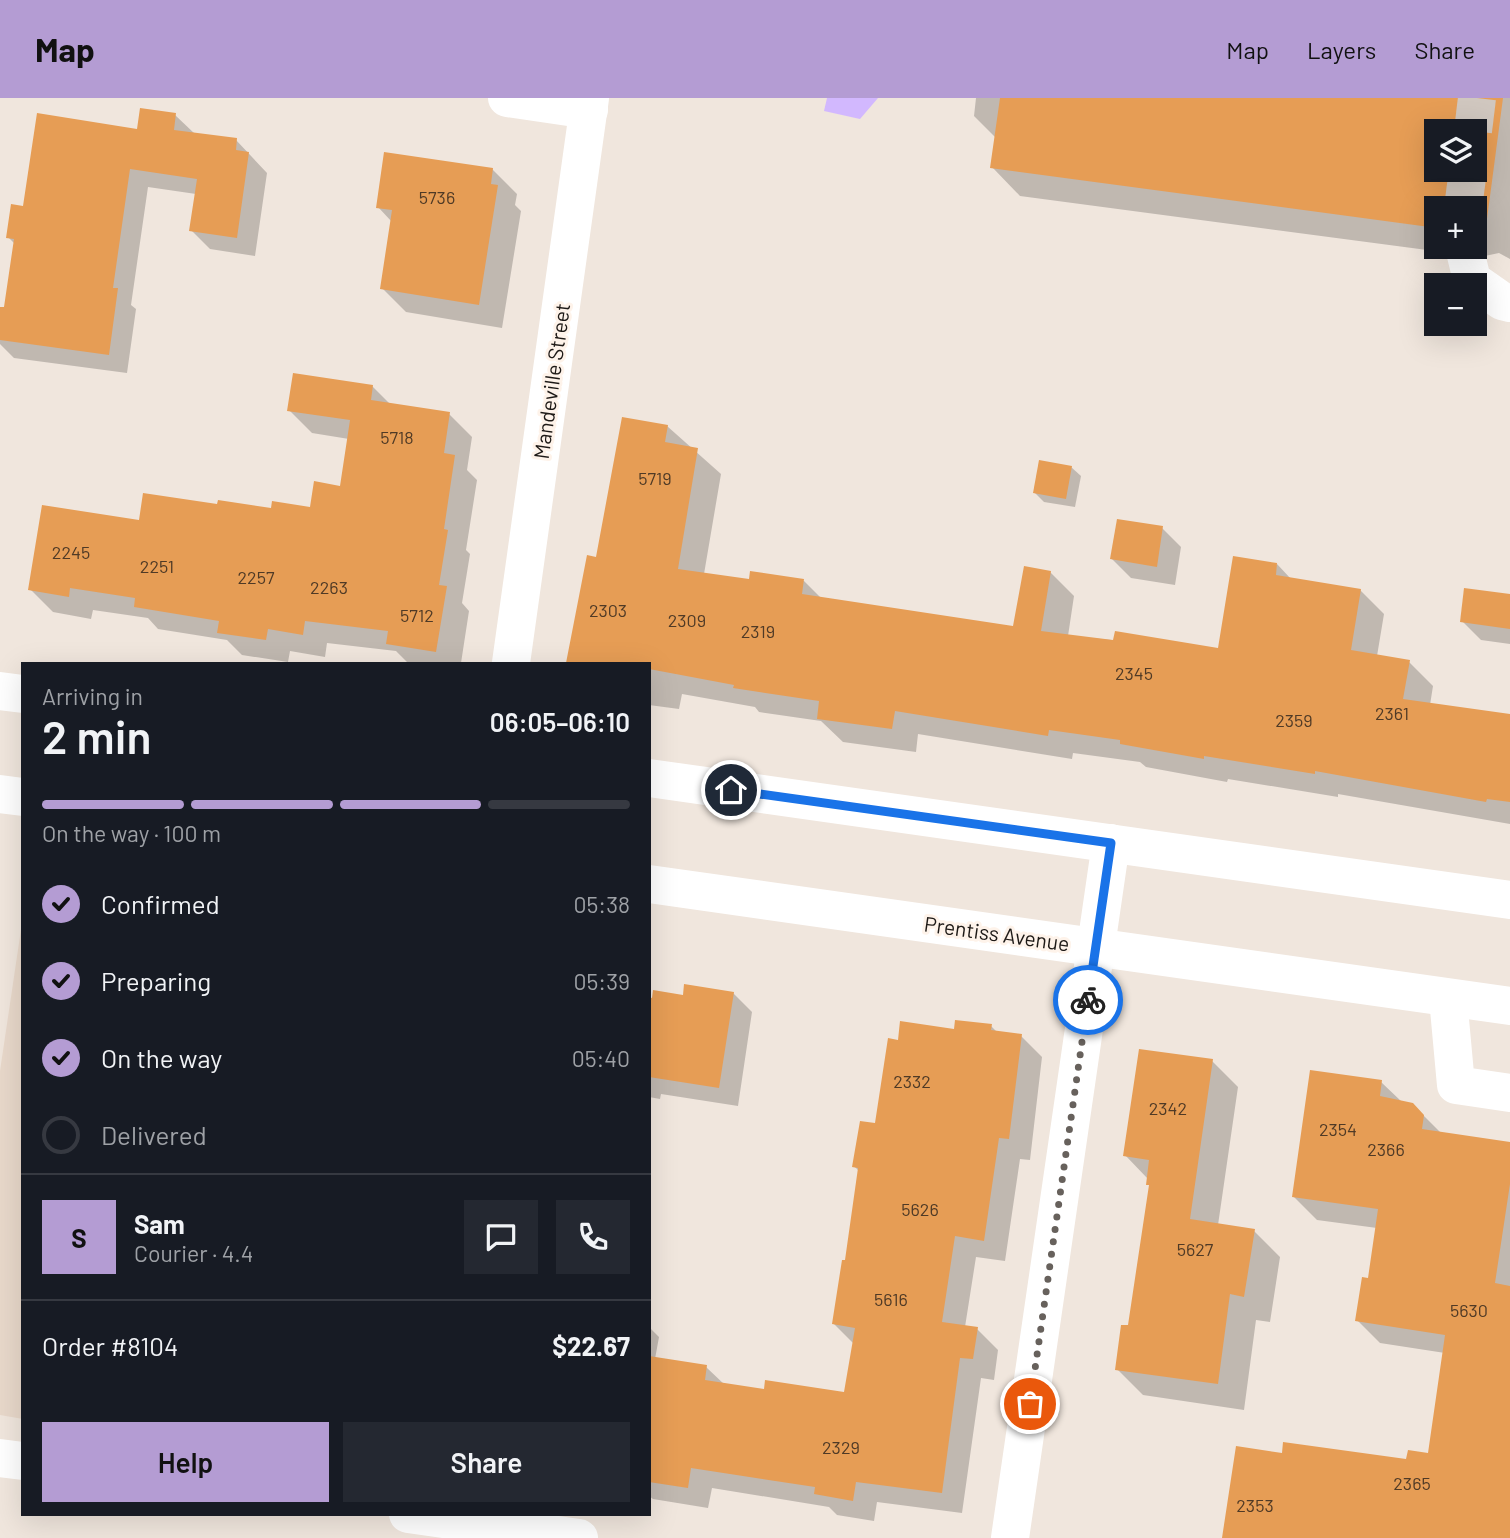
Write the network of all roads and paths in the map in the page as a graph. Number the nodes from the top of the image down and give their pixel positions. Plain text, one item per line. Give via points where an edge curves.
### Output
1 (506, 98) edge
2 (589, 104) edge
3 (1467, 259) edge
4 (1510, 303) edge
5 (511, 662) edge
6 (0, 691) edge
7 (21, 694) edge
8 (651, 778) edge
9 (0, 794) edge
10 (21, 797) edge
11 (1111, 843) junction
12 (651, 884) edge
13 (1510, 900) edge
14 (1095, 947) junction
15 (1448, 998) junction
16 (1510, 1006) edge
17 (1510, 1093) edge
18 (0, 1458) edge
19 (21, 1461) edge
20 (391, 1516) edge
21 (422, 1516) edge
22 (387, 1538) edge
23 (579, 1538) edge
24 (1010, 1538) edge

1 - 2 street
2 - 5 street, Mandeville Street
3 - 4 street via 1472,280
6 - 7 street
8 - 11 street
9 - 10 street
11 - 13 street
11 - 14 street
12 - 14 street, Prentiss Avenue
14 - 15 street, Prentiss Avenue
14 - 24 street
15 - 16 street, Prentiss Avenue
15 - 17 street via 1456,1085
18 - 19 street
20 - 22 street
21 - 23 street

